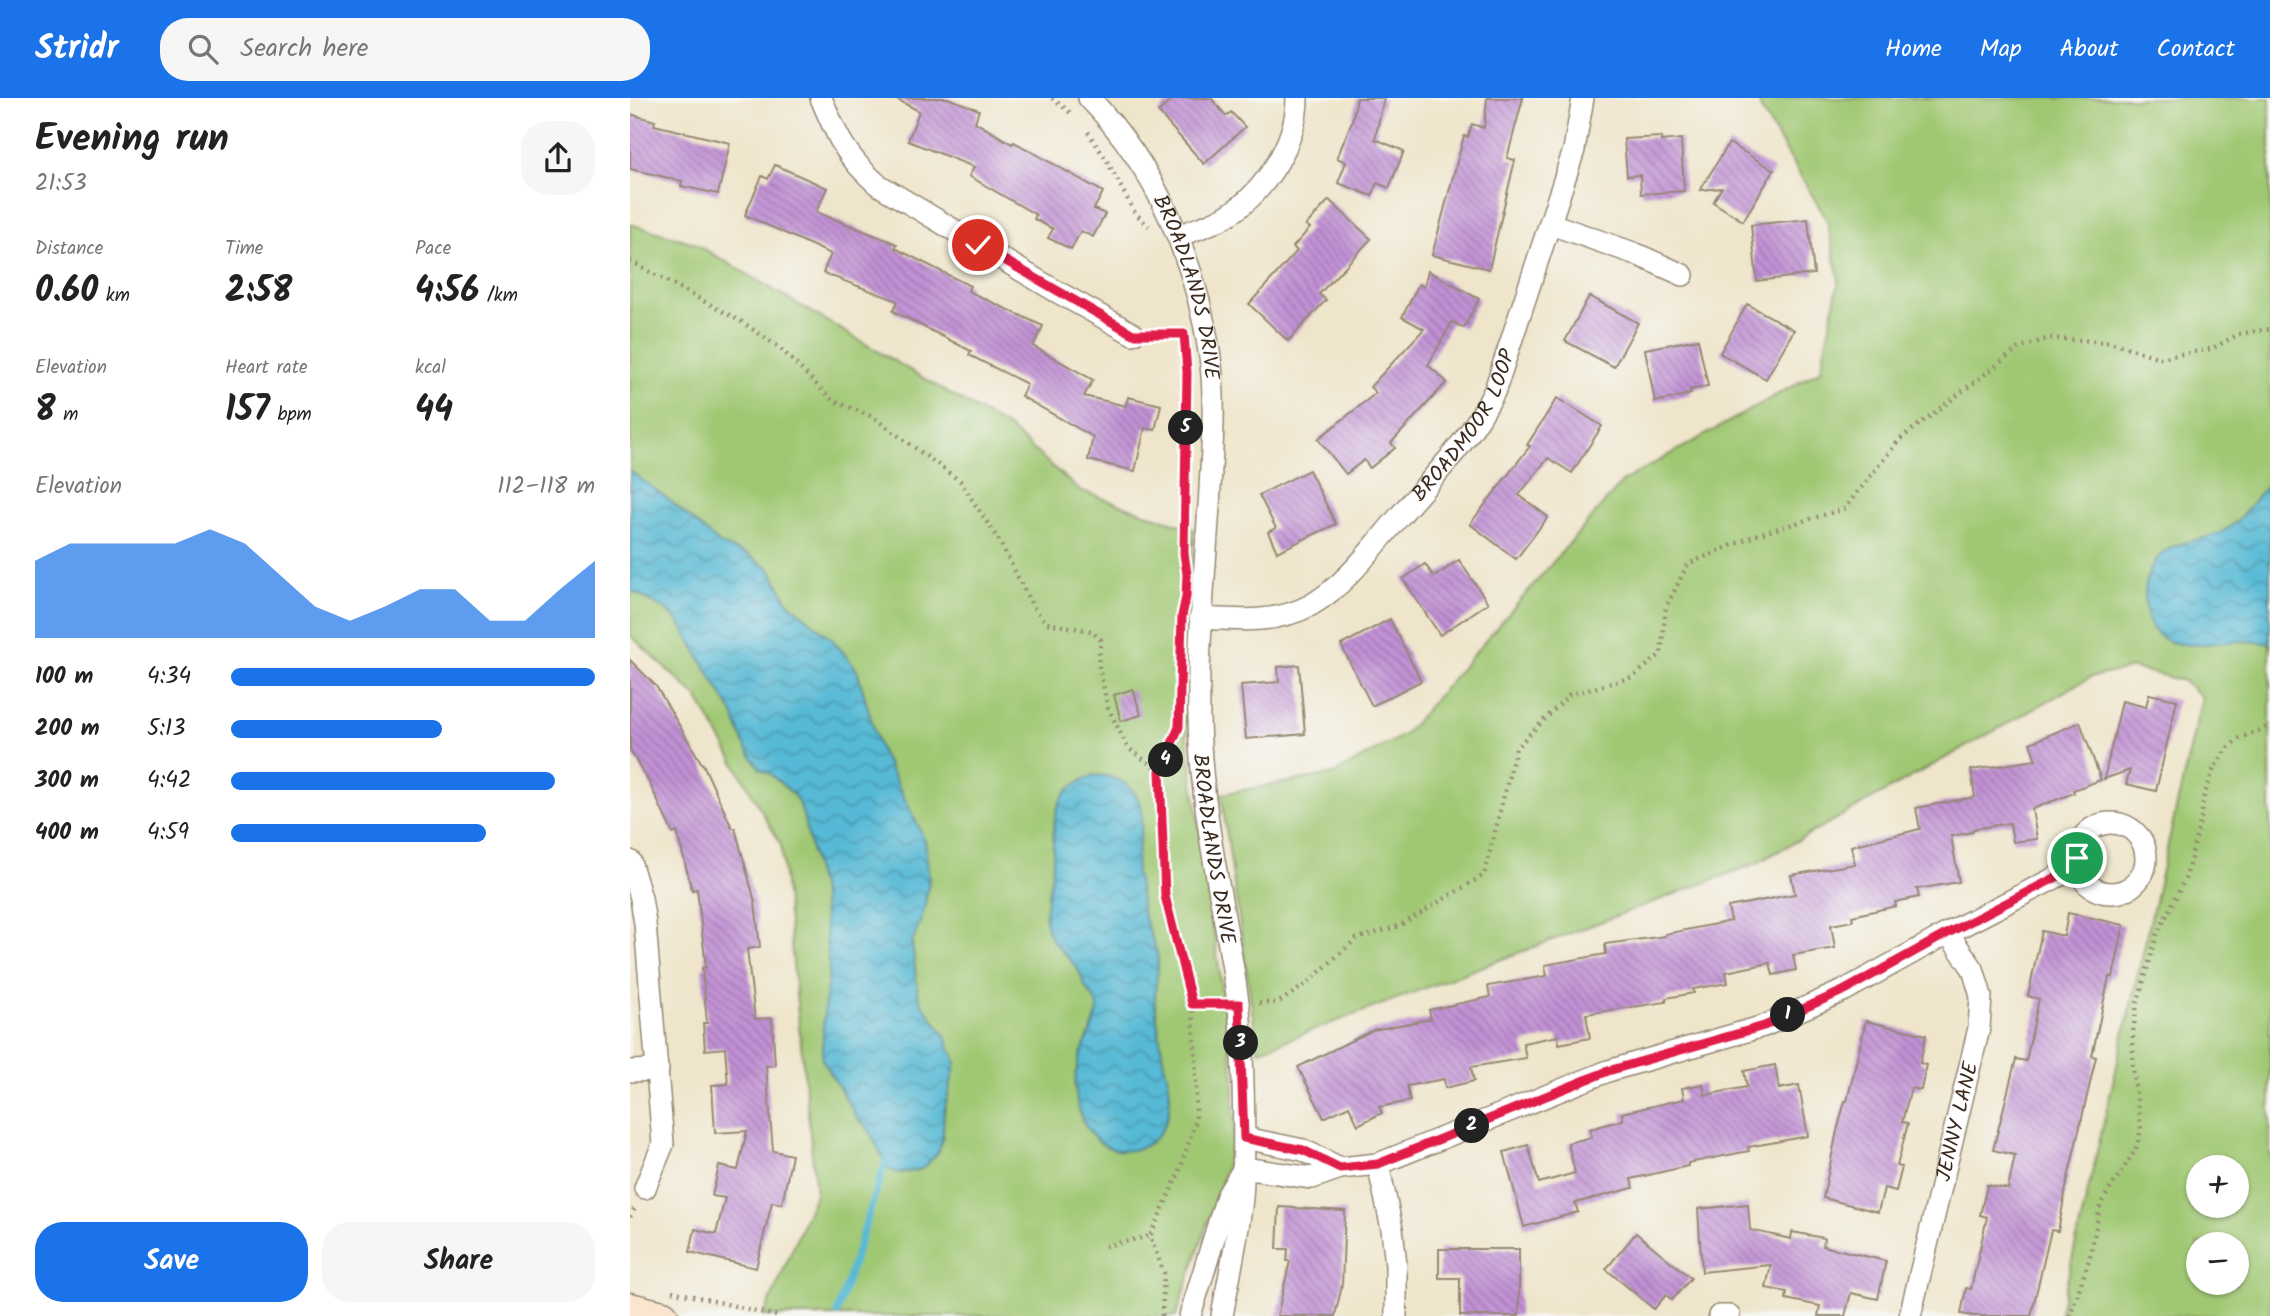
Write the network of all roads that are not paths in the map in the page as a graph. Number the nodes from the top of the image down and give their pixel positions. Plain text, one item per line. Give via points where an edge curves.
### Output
1 (821, 98) edge
2 (1089, 98) edge
3 (1297, 98) edge
4 (1583, 98) edge
5 (1550, 224) junction
6 (1179, 236) junction
7 (1683, 275) dead end
8 (1133, 334) road end
9 (1200, 618) junction
10 (630, 861) edge
11 (2078, 866) dead end
12 (1948, 933) junction
13 (658, 1070) junction
14 (630, 1071) edge
15 (1244, 1138) junction
16 (1378, 1164) junction
17 (1243, 1168) junction
18 (1340, 1168) junction
19 (645, 1188) dead end
20 (666, 1303) edge
21 (630, 1308) edge
22 (1190, 1316) edge
23 (1222, 1316) edge
24 (1396, 1316) edge
25 (1719, 1316) edge
26 (1729, 1316) edge
27 (1910, 1316) edge

1 - 8 street via 842,146 877,184
2 - 6 street, BROADLANDS DRIVE via 1107,116 1155,186
3 - 6 street via 1283,150 1255,192 1226,216
4 - 5 street, BROADMOOR LOOP via 1574,150
5 - 7 street
5 - 9 street, BROADMOOR LOOP via 1485,412 1362,560 1310,605 1278,617 1253,621
6 - 9 street, BROADLANDS DRIVE via 1210,358 1213,433
9 - 15 street, BROADLANDS DRIVE via 1201,762 1239,1004
10 - 13 street via 645,923
11 - 12 street
12 - 16 street via 1845,990 1764,1026 1608,1071
12 - 27 street, JENNY LANE via 1973,969 1981,996 1979,1028
13 - 14 street
13 - 19 street via 663,1144
15 - 17 street, BROADLANDS DRIVE
15 - 18 street via 1303,1150
16 - 18 street
16 - 24 street via 1392,1228
17 - 18 street via 1312,1178
17 - 22 street, BROADLANDS DRIVE via 1227,1196
17 - 23 street, BROADLANDS DRIVE
20 - 21 main road
25 - 26 street

